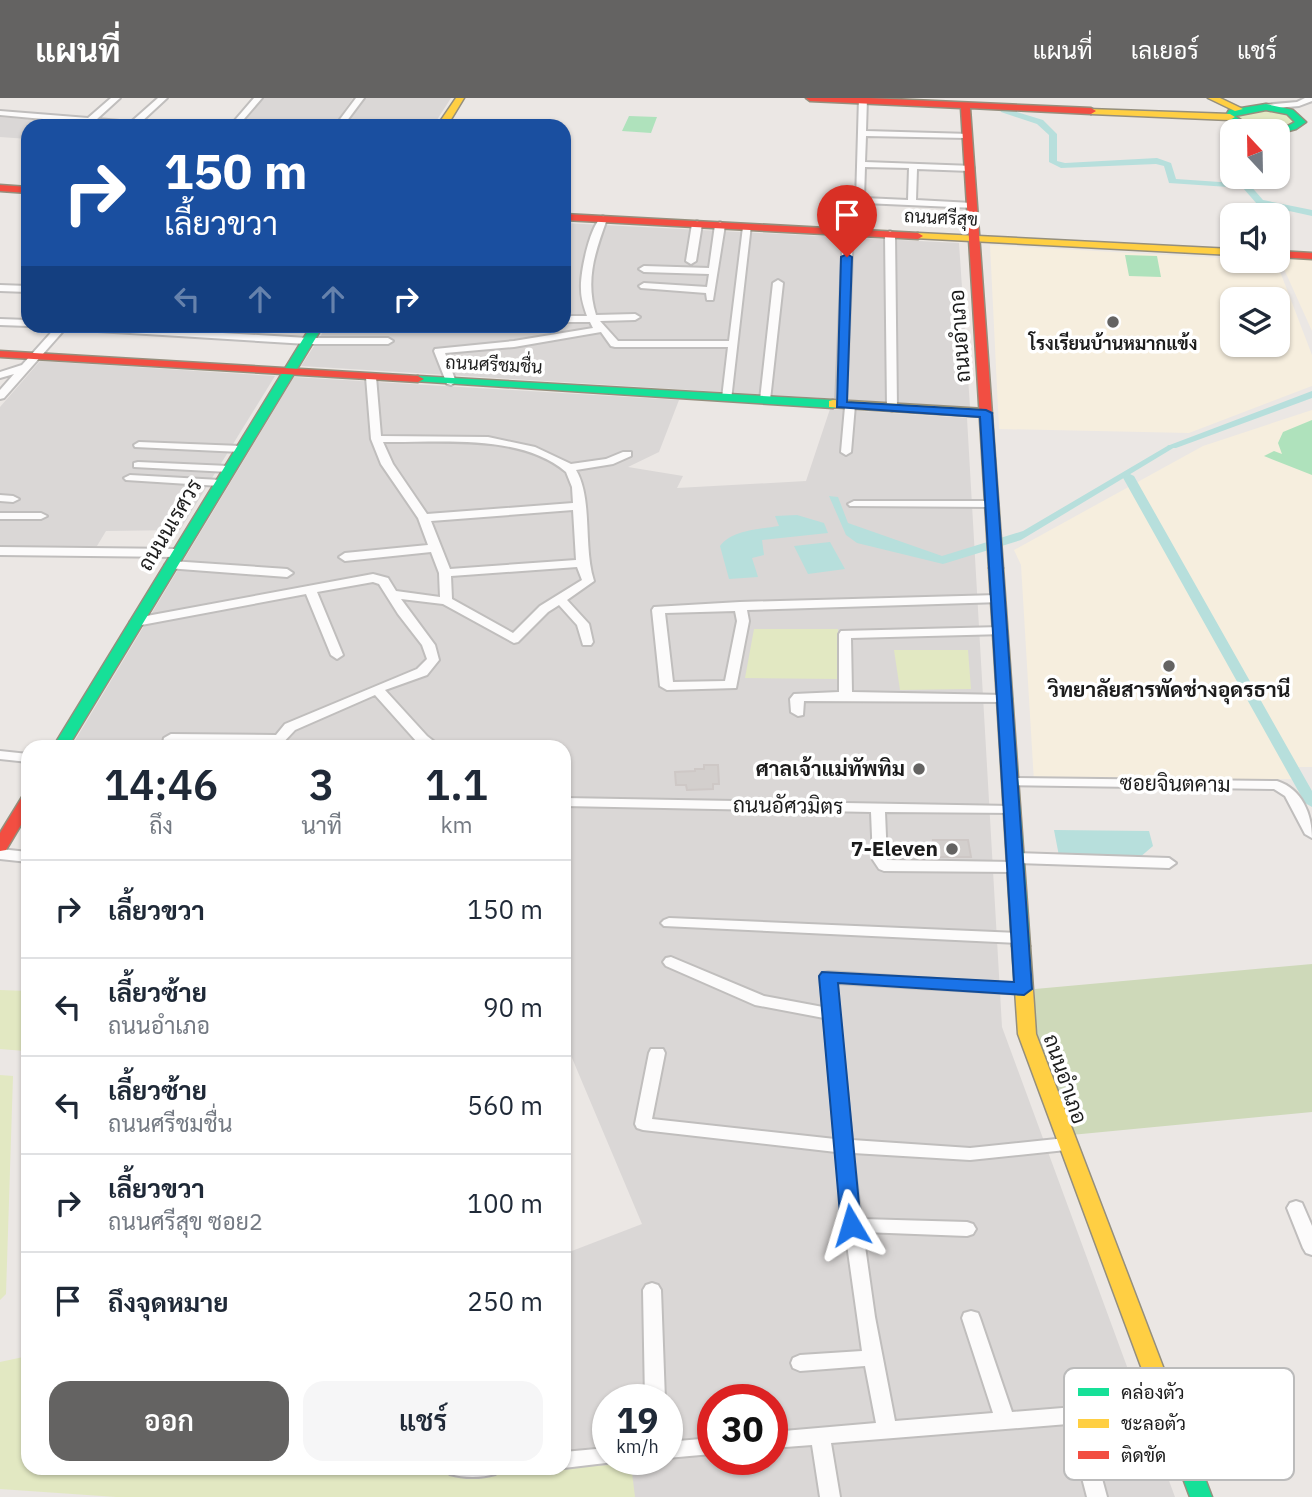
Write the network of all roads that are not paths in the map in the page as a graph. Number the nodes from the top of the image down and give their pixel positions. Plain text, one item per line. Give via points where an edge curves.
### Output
1 (116, 98) edge
2 (163, 98) edge
3 (258, 98) edge
4 (360, 98) edge
5 (460, 98) edge
6 (810, 98) edge
7 (1212, 98) edge
8 (1311, 98) edge
9 (863, 99) edge
10 (965, 105) junction
11 (0, 113) edge
12 (1234, 113) junction
13 (68, 119) edge
14 (92, 119) edge
15 (140, 119) edge
16 (240, 119) edge
17 (344, 119) edge
18 (446, 119) edge
19 (1306, 123) edge
20 (862, 133) junction
21 (968, 136) junction
22 (861, 164) junction
23 (913, 166) junction
24 (970, 167) junction
25 (0, 188) edge
26 (21, 190) edge
27 (860, 200) junction
28 (912, 203) junction
29 (972, 206) junction
30 (571, 217) edge
31 (603, 219) junction
32 (697, 224) junction
33 (720, 225) junction
34 (748, 227) junction
35 (853, 232) junction
36 (890, 234) junction
37 (974, 239) junction
38 (1220, 251) edge
39 (1290, 255) edge
40 (1312, 256) edge
41 (691, 261) dead end
42 (644, 269) dead end
43 (714, 271) junction
44 (778, 284) dead end
45 (644, 286) dead end
46 (0, 288) edge
47 (21, 289) edge
48 (635, 317) dead end
49 (571, 318) edge
50 (592, 318) junction
51 (0, 322) edge
52 (21, 323) edge
53 (599, 330) junction
54 (57, 333) edge
55 (178, 333) edge
56 (312, 333) edge
57 (194, 334) junction
58 (307, 341) junction
59 (388, 341) dead end
60 (734, 344) junction
61 (186, 345) dead end
62 (0, 354) edge
63 (30, 362) junction
64 (287, 372) junction
65 (0, 376) edge
66 (371, 377) junction
67 (451, 382) junction
68 (0, 396) edge
69 (727, 398) junction
70 (765, 400) junction
71 (846, 405) junction
72 (892, 408) junction
73 (986, 413) junction
74 (376, 439) junction
75 (139, 445) dead end
76 (241, 449) junction
77 (846, 452) dead end
78 (627, 454) dead end
79 (138, 465) dead end
80 (569, 468) junction
81 (225, 476) junction
82 (130, 478) dead end
83 (871, 504) junction
84 (992, 504) junction
85 (854, 505) dead end
86 (579, 506) junction
87 (882, 514) dead end
88 (0, 516) edge
89 (41, 516) dead end
90 (424, 518) junction
91 (435, 548) junction
92 (0, 551) edge
93 (345, 557) dead end
94 (174, 559) junction
95 (582, 563) junction
96 (445, 572) junction
97 (287, 573) dead end
98 (310, 590) junction
99 (392, 593) junction
100 (560, 598) junction
101 (998, 599) junction
102 (446, 601) junction
103 (740, 606) junction
104 (136, 622) junction
105 (1000, 631) junction
106 (587, 642) dead end
107 (337, 655) dead end
108 (377, 689) junction
109 (846, 696) junction
110 (1005, 699) junction
111 (798, 712) dead end
112 (64, 740) edge
113 (171, 740) edge
114 (213, 740) edge
115 (278, 740) edge
116 (424, 740) edge
117 (0, 755) edge
118 (21, 757) edge
119 (1010, 782) junction
120 (571, 802) edge
121 (878, 807) junction
122 (1012, 810) junction
123 (21, 812) edge
124 (1312, 834) edge
125 (0, 846) edge
126 (0, 854) edge
127 (21, 856) edge
128 (1016, 863) junction
129 (1169, 863) dead end
130 (669, 923) dead end
131 (1020, 938) junction
132 (671, 962) dead end
133 (1024, 989) junction
134 (831, 1014) junction
135 (657, 1053) dead end
136 (1066, 1144) junction
137 (842, 1146) junction
138 (1296, 1208) dead end
139 (851, 1225) junction
140 (967, 1229) dead end
141 (1312, 1248) edge
142 (652, 1290) dead end
143 (971, 1318) dead end
144 (872, 1358) junction
145 (800, 1363) dead end
146 (1151, 1368) edge
147 (655, 1384) edge
148 (1064, 1416) edge
149 (1005, 1420) junction
150 (887, 1430) junction
151 (820, 1436) junction
152 (788, 1439) edge
153 (592, 1457) edge
154 (571, 1459) edge
155 (1092, 1480) edge
156 (1194, 1480) edge
157 (830, 1497) edge
158 (1097, 1497) edge
159 (1201, 1497) edge

1 - 14 street
2 - 15 street
3 - 16 street
4 - 17 street
5 - 18 street
6 - 9 street
7 - 12 street
8 - 19 street
9 - 10 street
9 - 20 street
10 - 12 street
10 - 21 street, ถนนอำเภอ
11 - 13 street
12 - 19 street via 1264,107
12 - 19 street via 1244,127 1280,131
20 - 21 street
20 - 22 street
21 - 24 street, ถนนอำเภอ
22 - 23 street
22 - 27 street
23 - 24 street
23 - 28 street
24 - 29 street, ถนนอำเภอ
25 - 26 street
27 - 28 street
27 - 35 street
28 - 29 street
29 - 37 street, ถนนอำเภอ
30 - 31 street, ถนนศรีสุข
31 - 32 street, ถนนศรีสุข
31 - 50 street via 586,272 584,299
32 - 33 street, ถนนศรีสุข
32 - 41 street
33 - 34 street, ถนนศรีสุข
33 - 43 street
34 - 35 street, ถนนศรีสุข
34 - 60 street
35 - 36 street, ถนนศรีสุข
35 - 71 street
36 - 37 street, ถนนศรีสุข
36 - 72 street
37 - 38 street, ถนนศรีสุข
37 - 73 street, ถนนอำเภอ
39 - 40 street
42 - 43 street
43 - 45 street via 711,294
44 - 70 street
46 - 47 street
48 - 50 street
49 - 50 street
50 - 53 street
51 - 52 street
53 - 60 street via 615,344
53 - 67 street via 439,351
54 - 63 street
55 - 57 street
56 - 58 street, ถนนนเรศวร
57 - 58 street
57 - 61 street
58 - 59 street
58 - 64 street, ถนนนเรศวร
60 - 69 street
62 - 63 street, ถนนศรีชมชื่น
63 - 64 street, ถนนศรีชมชื่น
63 - 65 street
63 - 68 street
64 - 66 street, ถนนศรีชมชื่น
64 - 76 street, ถนนนเรศวร
66 - 67 street, ถนนศรีชมชื่น
66 - 74 street
67 - 69 street, ถนนศรีชมชื่น
69 - 70 street, ถนนศรีชมชื่น
70 - 71 street, ถนนศรีชมชื่น
71 - 72 street, ถนนศรีชมชื่น
71 - 77 street
72 - 73 street, ถนนศรีชมชื่น
73 - 84 street, ถนนอำเภอ
74 - 80 street via 471,437 511,443
74 - 90 street via 387,464
75 - 76 street
76 - 81 street, ถนนนเรศวร
78 - 80 street via 609,462
79 - 81 street
80 - 86 street via 579,488
81 - 82 street
81 - 94 street, ถนนนเรศวร
83 - 84 street
83 - 85 street
83 - 87 street via 873,512
84 - 101 street, ถนนอำเภอ
86 - 90 street
86 - 95 street
88 - 89 street
90 - 91 street
91 - 93 street
91 - 96 street
92 - 94 street
94 - 97 street
94 - 104 street, ถนนนเรศวร
95 - 96 street
95 - 100 street via 588,581
96 - 102 street
98 - 99 street via 373,578 384,581
98 - 104 street
98 - 107 street
99 - 102 street
99 - 108 street via 403,616 431,646 433,660 422,672
100 - 102 street via 514,639
100 - 106 street via 583,624
101 - 103 street
101 - 105 street, ถนนอำเภอ
103 - 103 street via 658,610 667,686 731,685 743,621
104 - 112 street, ถนนนเรศวร
105 - 109 street via 845,634
105 - 110 street, ถนนอำเภอ
108 - 115 street via 290,727
108 - 116 street
109 - 110 street
109 - 111 street via 799,697
110 - 119 street, ถนนอำเภอ
113 - 114 street
117 - 118 street
119 - 122 street, ถนนอำเภอ
119 - 124 street, ซอยจินตคาม via 1277,785 1292,794
120 - 121 street, ถนนอัศวมิตร
121 - 122 street, ถนนอัศวมิตร
121 - 128 street via 884,866
122 - 128 street, ถนนอำเภอ
123 - 125 street
126 - 127 street
128 - 129 street
128 - 131 street, ถนนอำเภอ
130 - 131 street
131 - 133 street, ถนนอำเภอ
132 - 134 street via 761,1001
133 - 134 street via 828,976
133 - 136 street, ถนนอำเภอ via 1027,1034
134 - 137 street
135 - 137 street via 643,1124
136 - 137 street via 970,1154
136 - 146 street, ถนนอำเภอ
137 - 139 street
138 - 141 street
139 - 140 street
139 - 144 street
142 - 147 street
143 - 149 street
144 - 145 street
144 - 150 street
148 - 149 street
149 - 150 street
150 - 151 street
151 - 152 street
151 - 157 street
153 - 154 street
155 - 158 street
156 - 159 street, ถนนอำเภอ

